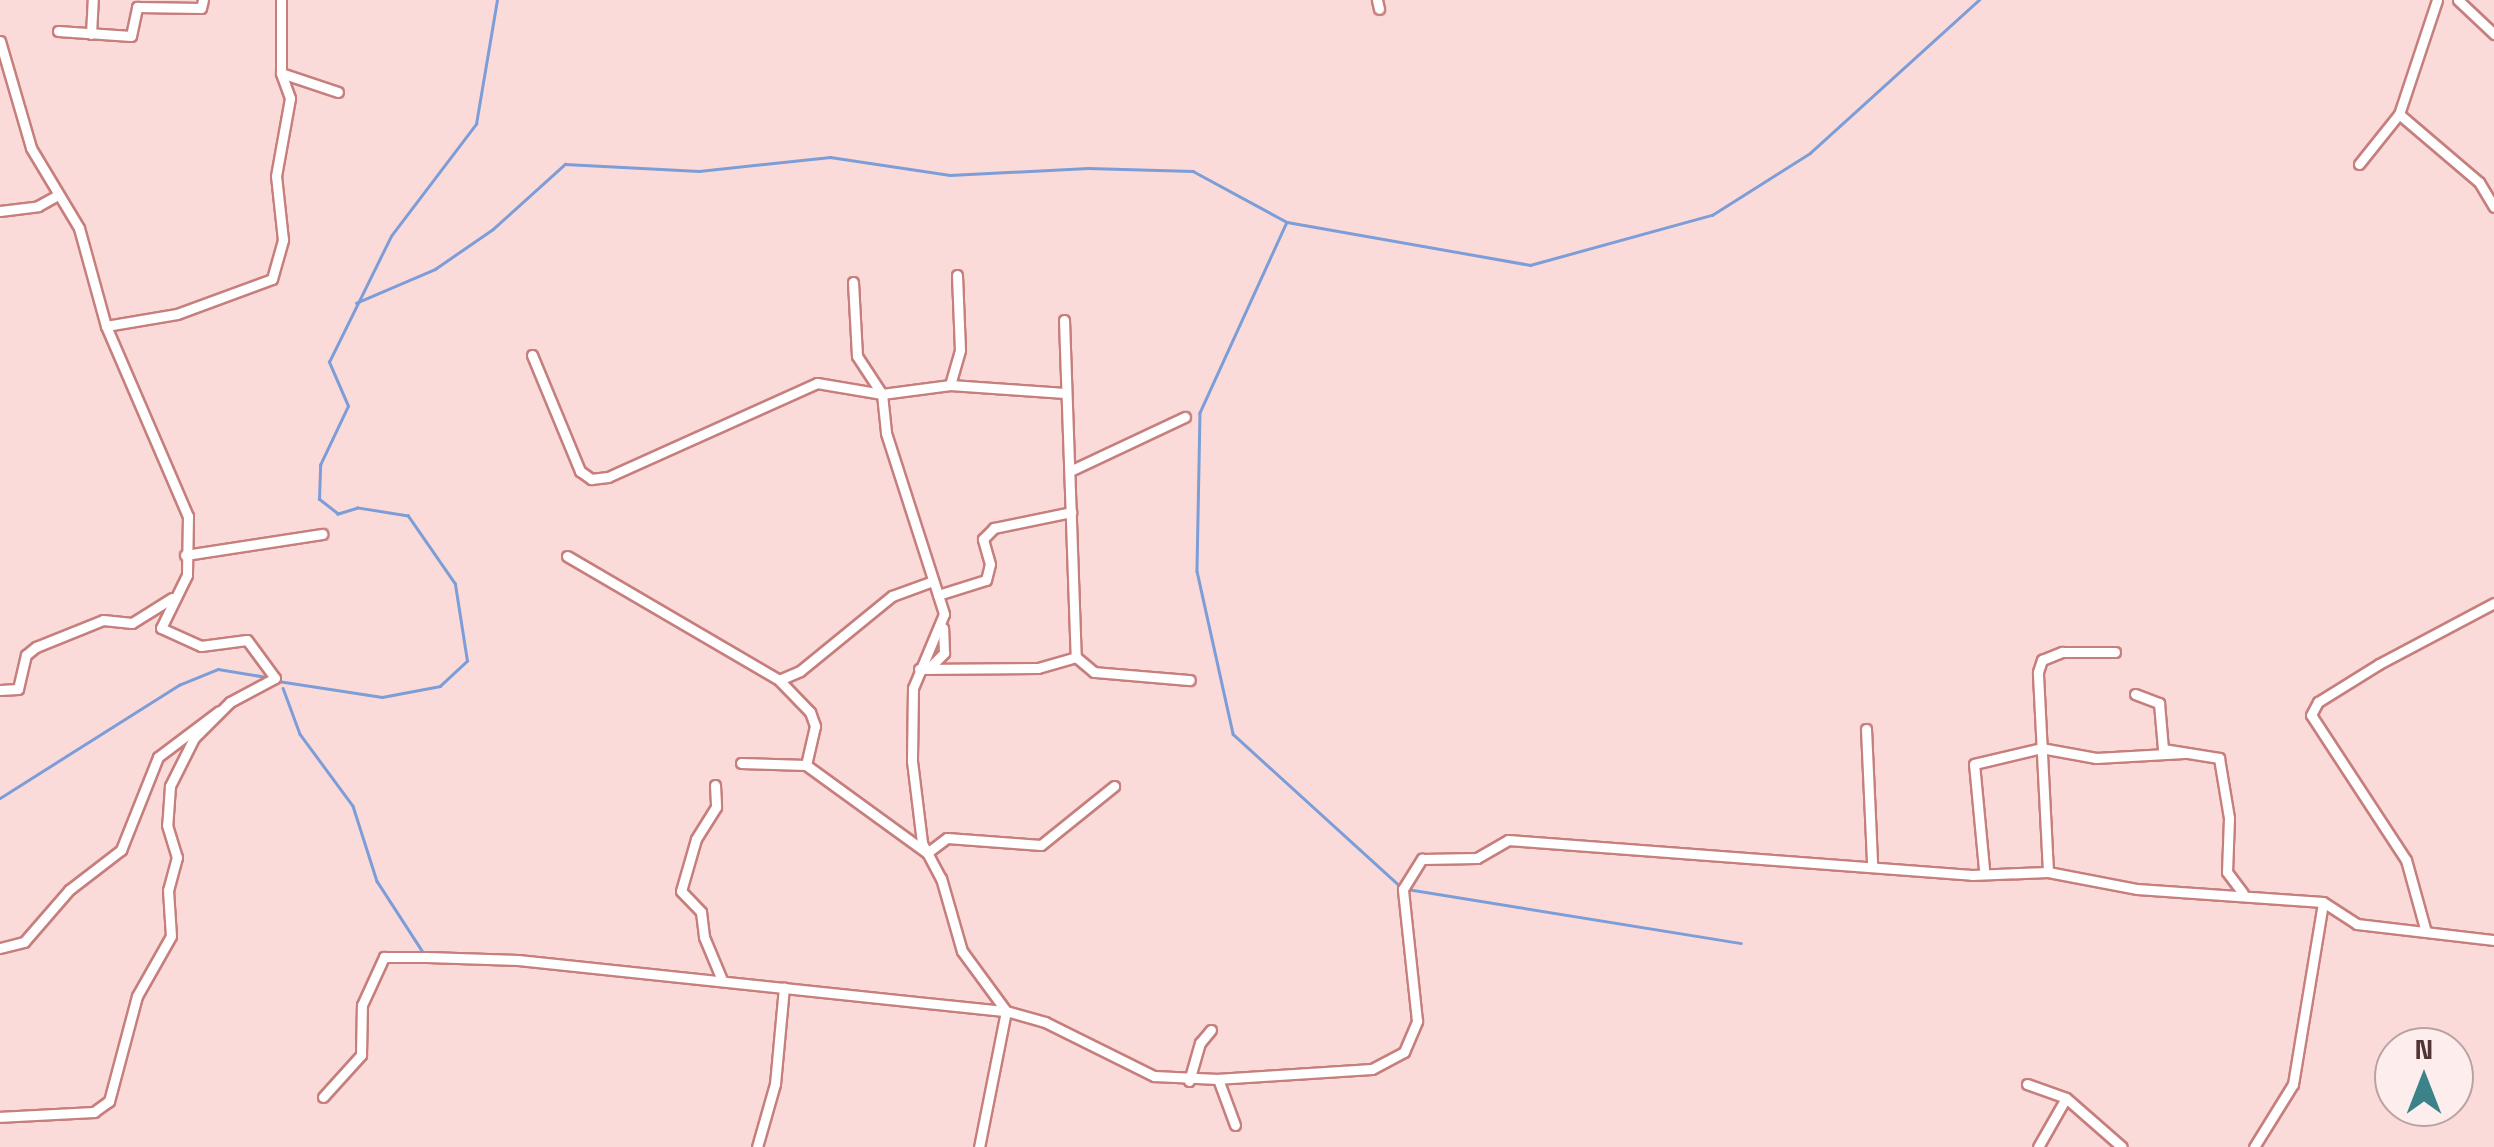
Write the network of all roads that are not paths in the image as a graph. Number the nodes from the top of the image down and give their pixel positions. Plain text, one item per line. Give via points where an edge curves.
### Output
1 (93, 0) edge
2 (203, 0) edge
3 (281, 0) edge
4 (2437, 0) edge
5 (2458, 0) edge
6 (2492, 28) edge
7 (58, 31) dead end
8 (91, 34) junction
9 (0, 41) edge
10 (4, 63) edge
11 (281, 73) junction
12 (338, 92) dead end
13 (2399, 114) junction
14 (2358, 164) dead end
15 (58, 195) junction
16 (2494, 207) edge
17 (0, 210) edge
18 (956, 275) dead end
19 (852, 282) dead end
20 (1064, 320) dead end
21 (106, 326) junction
22 (532, 355) dead end
23 (950, 385) junction
24 (1065, 392) junction
25 (882, 394) junction
26 (1185, 418) dead end
27 (1070, 471) junction
28 (1070, 512) junction
29 (322, 534) dead end
30 (185, 554) junction
31 (567, 556) dead end
32 (933, 581) junction
33 (938, 595) junction
34 (172, 598) junction
35 (2494, 603) edge
36 (2115, 652) dead end
37 (1076, 656) junction
38 (923, 669) junction
39 (780, 680) junction
40 (1190, 680) dead end
41 (0, 690) edge
42 (2135, 694) dead end
43 (222, 710) junction
44 (1866, 729) dead end
45 (2041, 748) junction
46 (2184, 753) junction
47 (741, 763) dead end
48 (806, 765) junction
49 (715, 785) dead end
50 (1114, 786) dead end
51 (928, 854) junction
52 (1872, 863) junction
53 (1984, 869) junction
54 (2048, 872) junction
55 (2243, 892) junction
56 (2324, 902) junction
57 (2426, 932) junction
58 (2494, 940) edge
59 (0, 948) edge
60 (722, 980) junction
61 (784, 987) junction
62 (1006, 1012) junction
63 (1211, 1030) dead end
64 (1216, 1079) junction
65 (1188, 1081) junction
66 (2028, 1084) dead end
67 (323, 1097) dead end
68 (2066, 1098) junction
69 (0, 1117) edge
70 (1235, 1125) dead end
71 (757, 1147) edge
72 (978, 1147) edge
73 (2038, 1147) edge
74 (2122, 1147) edge
75 (2254, 1147) edge

1 - 8 street
2 - 8 street via 202,8 190,2 137,7 131,36
3 - 11 street
4 - 13 street
5 - 6 street
7 - 8 street
9 - 10 street
10 - 15 street via 24,132
11 - 12 street
11 - 21 street via 290,98 276,176 282,240 272,279 176,314
13 - 14 street
13 - 16 street via 2479,182
15 - 17 street via 38,206
15 - 21 street via 90,256
18 - 23 street via 960,350
19 - 25 street via 857,356
20 - 24 street
21 - 30 street via 180,488 188,516
22 - 25 street via 580,471 591,479 818,383
23 - 24 street
23 - 25 street
24 - 27 street
25 - 32 street via 886,432
26 - 27 street
27 - 28 street
28 - 33 street via 994,528 982,540 990,564 986,580
28 - 37 street
29 - 30 street
30 - 34 street via 188,576
31 - 39 street
32 - 33 street
32 - 39 street via 892,596 800,672
33 - 38 street via 943,625
34 - 41 street via 132,623 103,620 36,647 26,655 18,689
34 - 43 street via 162,628 201,646 247,640 273,668 275,678
35 - 57 street via 2444,624 2318,702 2311,715 2406,860
36 - 45 street via 2062,652 2042,660
37 - 38 street via 1038,668
37 - 40 street via 1094,672
38 - 51 street via 912,761
39 - 48 street via 815,726
42 - 46 street via 2159,703 2163,750
43 - 59 street via 158,756 121,850 68,890 24,942
43 - 69 street via 189,744 170,786 168,824 178,857 168,890 171,936 137,996 110,1101 94,1112
44 - 52 street
45 - 46 street via 2096,758
45 - 53 street via 1974,764
45 - 54 street
46 - 55 street via 2219,758 2229,818 2227,872
47 - 48 street
48 - 51 street
49 - 60 street via 716,807 696,839 681,891 701,912
50 - 51 street via 1042,845 947,838
51 - 62 street via 962,951
52 - 53 street via 1972,874
52 - 64 street via 1508,840 1477,858 1422,859 1403,889 1417,1021 1404,1052 1372,1069
53 - 54 street
54 - 55 street via 2165,892
55 - 56 street
56 - 57 street via 2357,924
56 - 75 street via 2293,1084
57 - 58 street
60 - 61 street
60 - 67 street via 518,960 384,956 362,1005 361,1055
61 - 62 street
61 - 71 street via 775,1084
62 - 65 street via 1045,1022 1154,1076
62 - 72 street
63 - 65 street
64 - 65 street
64 - 70 street
66 - 68 street
68 - 73 street
68 - 74 street

